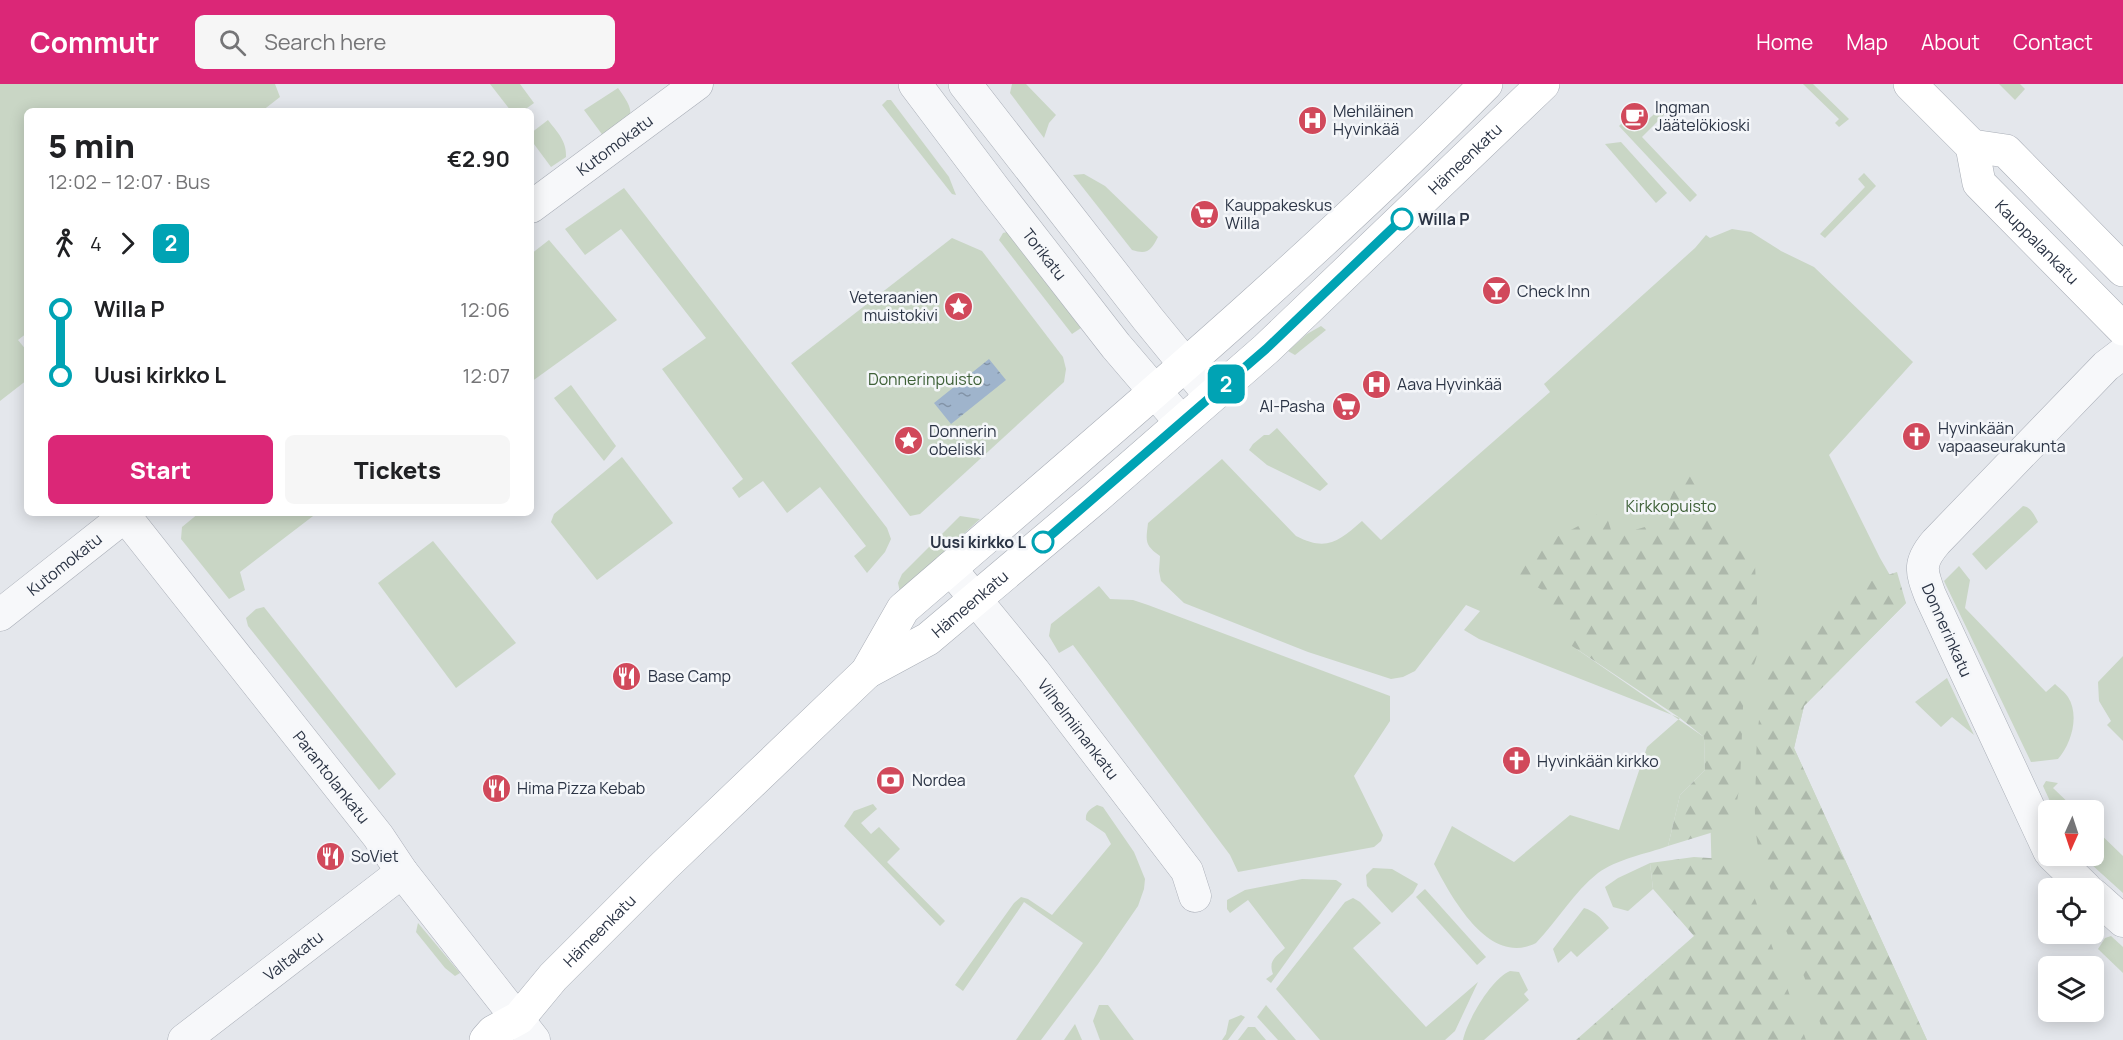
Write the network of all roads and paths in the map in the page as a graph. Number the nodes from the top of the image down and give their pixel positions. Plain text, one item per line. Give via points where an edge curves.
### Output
1 (697, 84) edge
2 (915, 84) edge
3 (965, 84) edge
4 (1486, 84) edge
5 (1543, 84) edge
6 (1910, 84) edge
7 (1972, 146) junction
8 (534, 205) edge
9 (2123, 270) edge
10 (2120, 335) edge
11 (1186, 364) junction
12 (1155, 391) junction
13 (1211, 396) junction
14 (1181, 422) junction
15 (126, 516) edge
16 (128, 516) edge
17 (950, 568) junction
18 (975, 599) junction
19 (0, 615) edge
20 (867, 672) junction
21 (2038, 827) edge
22 (2063, 866) edge
23 (402, 872) junction
24 (2076, 878) edge
25 (1195, 896) dead end
26 (2104, 905) edge
27 (2123, 921) edge
28 (523, 1033) edge
29 (184, 1040) edge
30 (486, 1040) edge

1 - 8 street, Kutomokatu
2 - 12 street, Torikatu via 1116,346
3 - 11 street
4 - 11 main road, Hämeenkatu via 1372,195
5 - 13 main road, Hämeenkatu via 1266,349
6 - 7 main road
7 - 9 main road via 2006,151
7 - 10 main road, Kauppalankatu via 1979,183
10 - 21 street, Donnerinkatu via 1936,542 1922,566 1930,596
11 - 12 main road, Hämeenkatu
11 - 13 street
12 - 14 street, Torikatu
12 - 17 main road, Hämeenkatu
13 - 14 main road, Hämeenkatu
14 - 18 main road, Hämeenkatu
15 - 19 street, Kutomokatu
16 - 23 street, Parantolankatu
17 - 18 street, Vilhelmiinankatu
17 - 20 main road, Hämeenkatu via 903,609
18 - 20 main road, Hämeenkatu via 928,639
18 - 25 street, Vilhelmiinankatu via 1186,871
20 - 28 main road, Hämeenkatu via 553,977
22 - 24 street
23 - 28 street, Parantolankatu
23 - 29 street, Valtakatu
26 - 27 street
28 - 30 main road, Hämeenkatu via 493,1032

